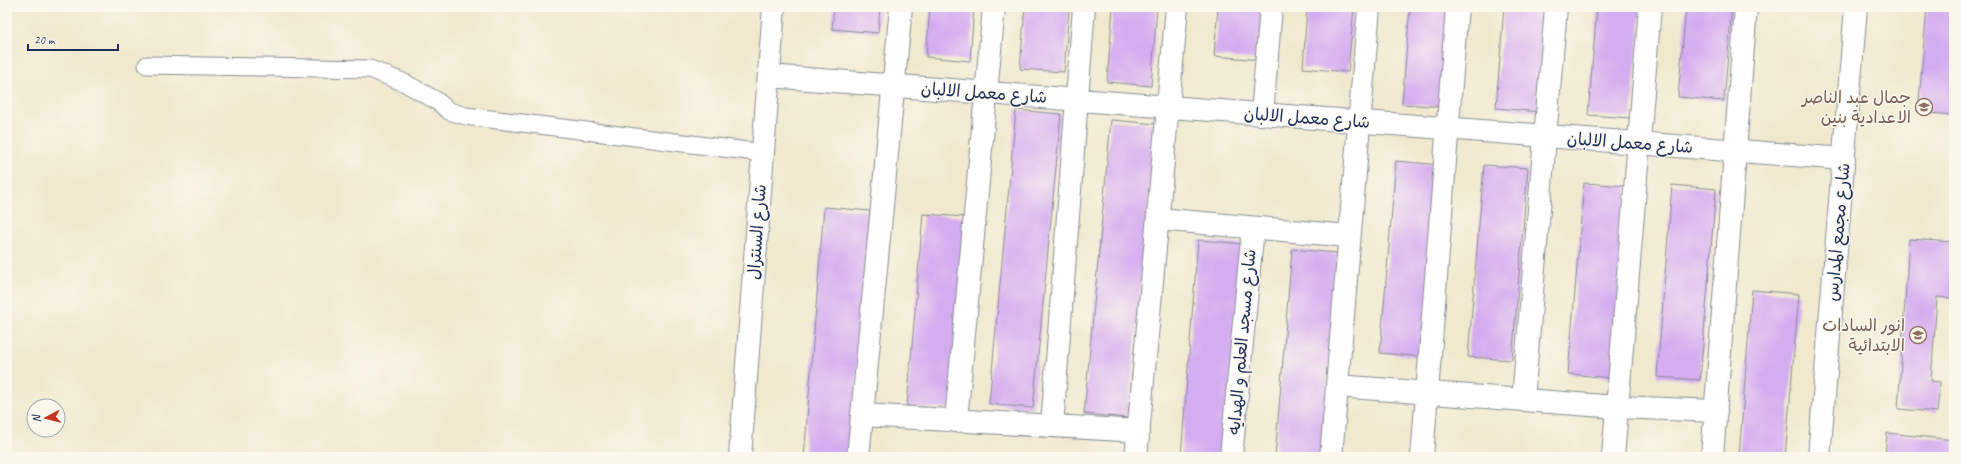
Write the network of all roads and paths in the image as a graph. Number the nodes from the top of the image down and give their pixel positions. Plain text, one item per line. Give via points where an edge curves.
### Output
1 (774, 7) edge
2 (901, 7) edge
3 (994, 7) edge
4 (1084, 7) edge
5 (1178, 7) edge
6 (1271, 7) edge
7 (1369, 7) edge
8 (1457, 7) edge
9 (1556, 7) edge
10 (1650, 7) edge
11 (1746, 7) edge
12 (1856, 7) edge
13 (147, 65) dead end
14 (769, 76) junction
15 (893, 86) junction
16 (986, 93) junction
17 (1077, 100) junction
18 (1168, 107) junction
19 (1262, 114) junction
20 (1358, 122) junction
21 (1448, 129) junction
22 (1545, 136) junction
23 (1639, 143) junction
24 (1736, 151) junction
25 (764, 153) junction
26 (1844, 159) junction
27 (1158, 219) junction
28 (1253, 228) junction
29 (1348, 236) junction
30 (1337, 386) junction
31 (1428, 393) junction
32 (1523, 400) junction
33 (1618, 407) junction
34 (1716, 411) junction
35 (862, 415) junction
36 (956, 421) junction
37 (1052, 426) junction
38 (1138, 431) junction
39 (740, 457) edge
40 (858, 457) edge
41 (1136, 457) edge
42 (1231, 457) edge
43 (1330, 457) edge
44 (1422, 457) edge
45 (1613, 457) edge
46 (1712, 457) edge
47 (1819, 457) edge

1 - 14 street, شارع السنترال
2 - 15 street
3 - 16 street
4 - 17 street
5 - 18 street
6 - 19 street
7 - 20 street
8 - 21 street
9 - 22 street
10 - 23 street
11 - 24 street
12 - 26 street, شارع مجمع المدارس
13 - 25 lane via 370,70 405,83 449,111 466,116
14 - 15 street, شارع معمل الالبان
14 - 25 street, شارع السنترال
15 - 16 street, شارع معمل الالبان
15 - 35 street
16 - 17 street, شارع معمل الالبان
16 - 36 street
17 - 18 street, شارع معمل الالبان
17 - 37 street
18 - 19 street, شارع معمل الالبان
18 - 27 street
19 - 20 street, شارع معمل الالبان
20 - 21 street, شارع معمل الالبان
20 - 29 street
21 - 22 street, شارع معمل الالبان
21 - 31 street
22 - 23 street, شارع معمل الالبان
22 - 32 street
23 - 24 street, شارع معمل الالبان
23 - 33 street
24 - 26 street, شارع معمل الالبان
24 - 34 street
25 - 39 street, شارع السنترال
26 - 47 street, شارع مجمع المدارس
27 - 28 street
27 - 38 street
28 - 29 street
28 - 42 street, شارع مسجد العلم و الهدايه
29 - 30 street
30 - 31 street
30 - 43 street
31 - 32 street
31 - 44 street
32 - 33 street
33 - 34 street
33 - 45 street
34 - 46 street
35 - 36 street
35 - 40 street
36 - 37 street
37 - 38 street
38 - 41 street

